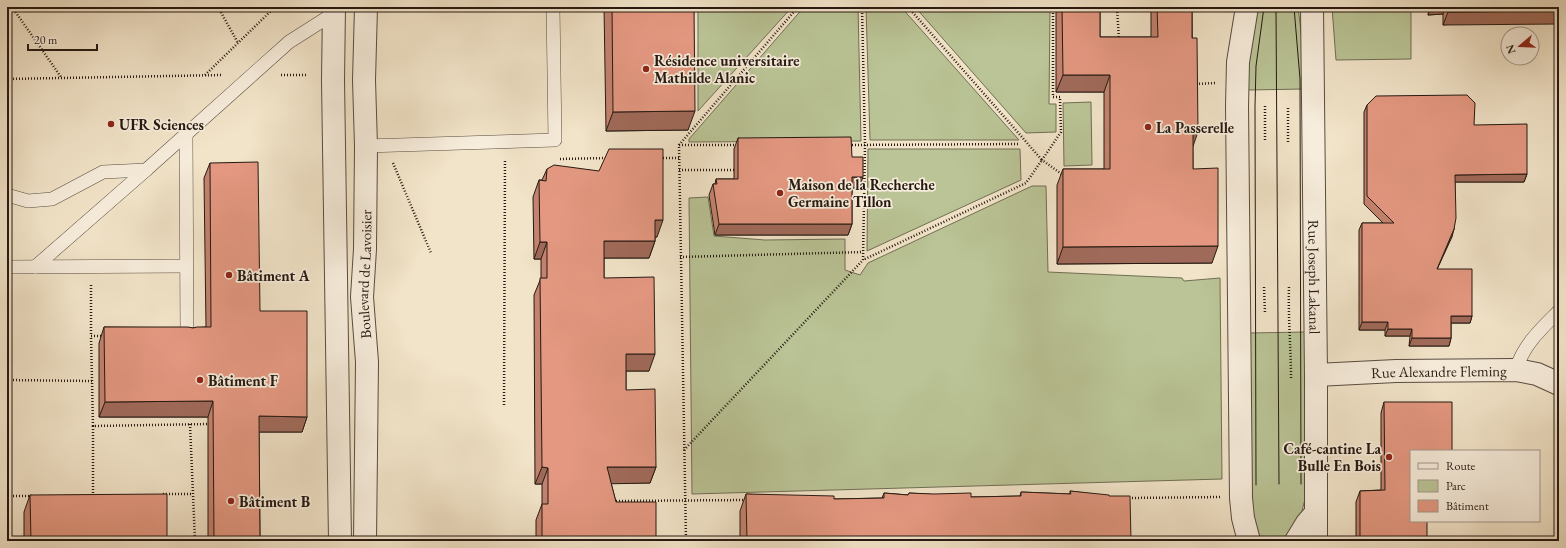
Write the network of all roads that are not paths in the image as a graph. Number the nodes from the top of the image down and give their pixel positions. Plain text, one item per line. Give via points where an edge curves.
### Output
1 (366, 7) edge
2 (553, 7) edge
3 (1247, 7) edge
4 (1312, 7) edge
5 (333, 10) edge
6 (186, 134) junction
7 (366, 146) junction
8 (146, 170) junction
9 (7, 195) edge
10 (186, 266) junction
11 (7, 267) edge
12 (35, 267) junction
13 (1559, 311) edge
14 (187, 336) edge
15 (1516, 370) junction
16 (1316, 375) junction
17 (1559, 384) edge
18 (1315, 514) junction
19 (340, 541) edge
20 (365, 541) edge
21 (1249, 541) edge
22 (1296, 541) edge
23 (1316, 541) edge

1 - 7 street, Boulevard de Lavoisier
2 - 7 lane via 555,140
3 - 21 street via 1238,62 1237,106 1241,498
4 - 16 street, Rue Joseph Lakanal
5 - 6 lane via 289,42
5 - 19 street, Boulevard de Lavoisier
6 - 8 lane
6 - 10 lane
7 - 20 street, Boulevard de Lavoisier via 362,297 367,362
8 - 9 lane via 103,172 52,199 28,201
8 - 12 lane
10 - 12 lane
10 - 14 lane
11 - 12 lane
13 - 15 lane via 1529,343
15 - 16 street, Rue Alexandre Fleming
15 - 17 street, Rue Alexandre Fleming via 1537,374
16 - 18 street, Rue Joseph Lakanal
18 - 22 street
18 - 23 street, Rue Joseph Lakanal

